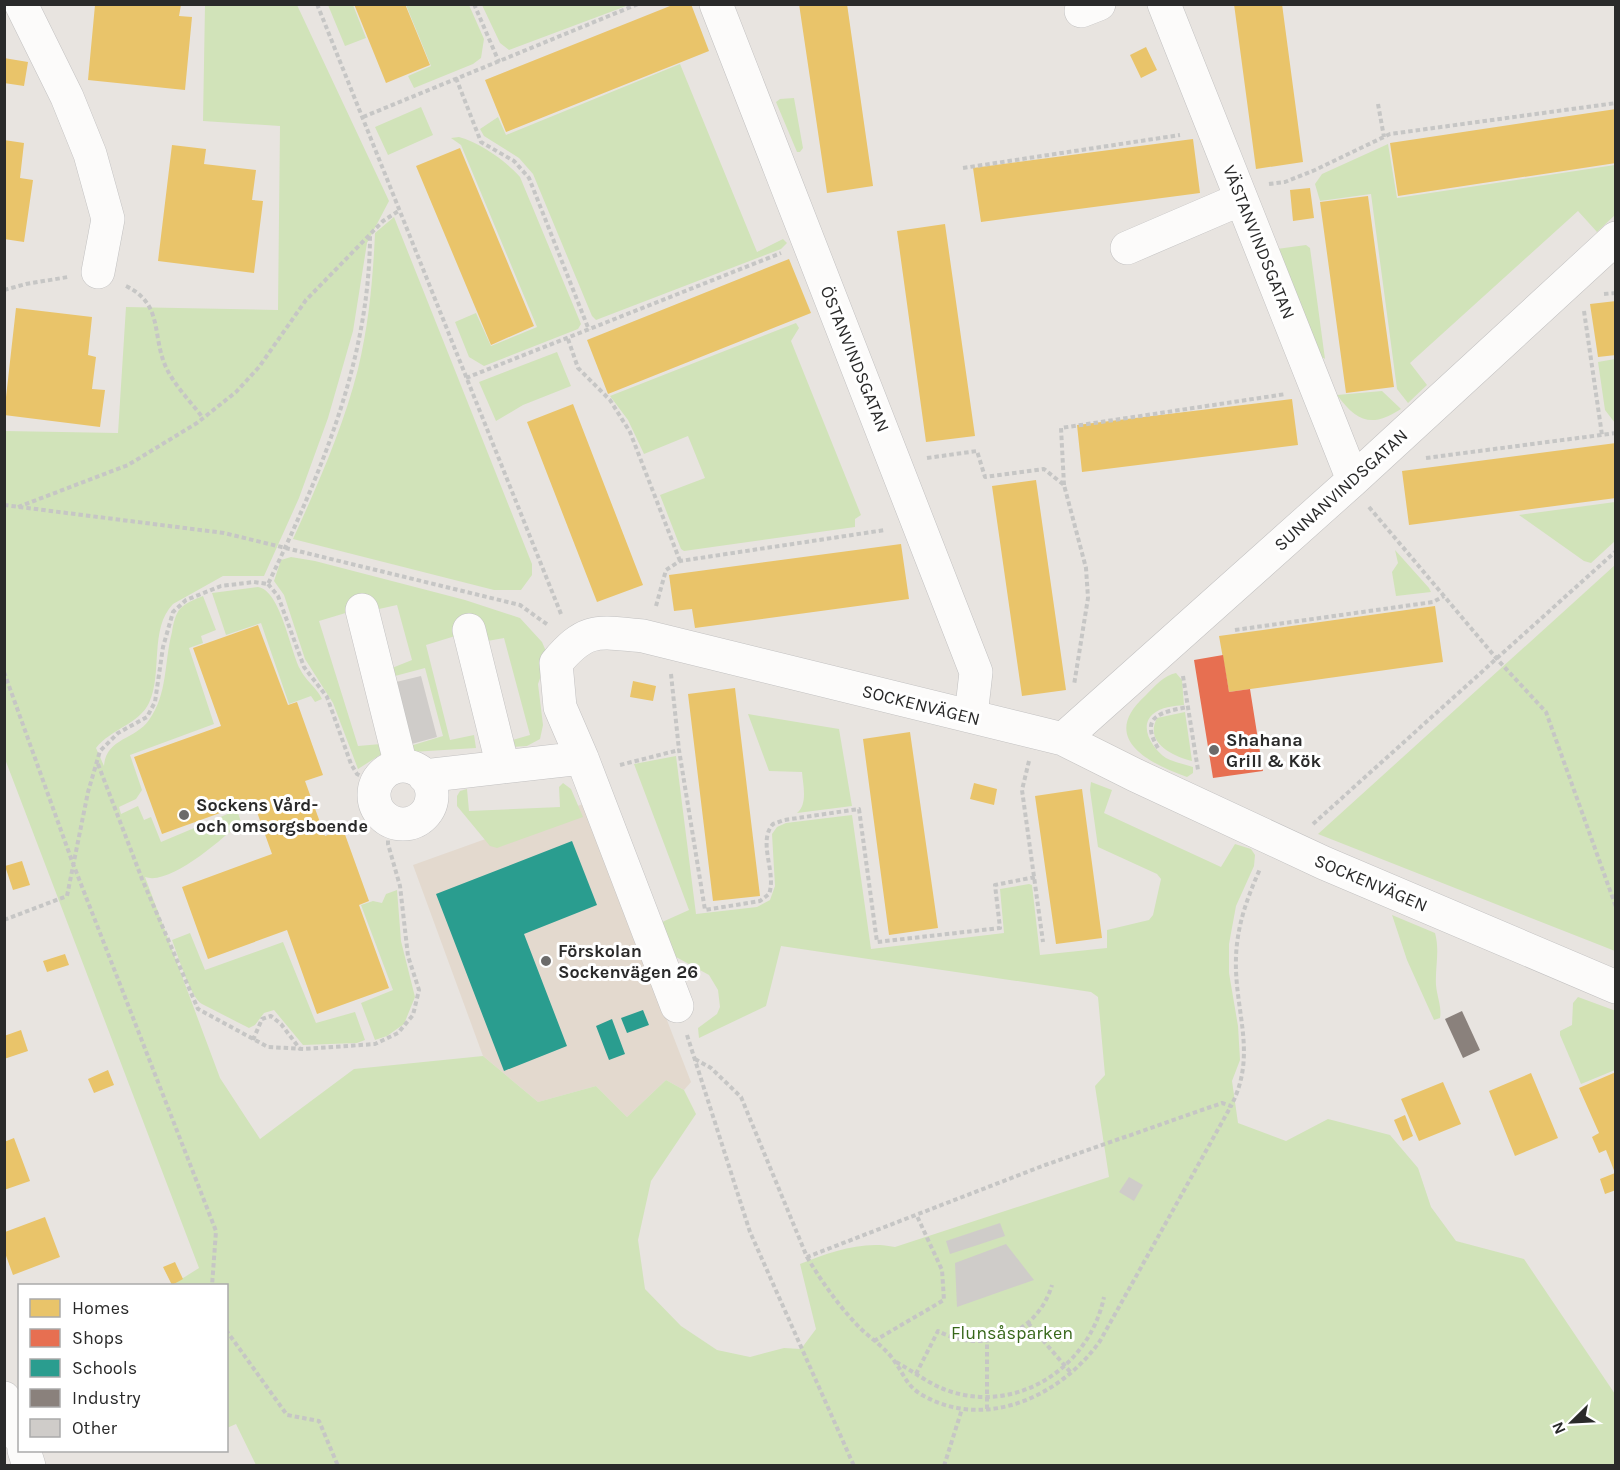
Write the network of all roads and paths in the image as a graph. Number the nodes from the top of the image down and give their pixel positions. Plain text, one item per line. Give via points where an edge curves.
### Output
1 (21, 4) edge
2 (317, 4) edge
3 (474, 4) edge
4 (638, 4) edge
5 (716, 4) edge
6 (1164, 4) edge
7 (499, 62) junction
8 (456, 78) junction
9 (1616, 103) edge
10 (1378, 104) dead end
11 (363, 117) junction
12 (1187, 134) dead end
13 (1384, 137) junction
14 (963, 168) dead end
15 (1254, 192) junction
16 (399, 210) junction
17 (370, 234) junction
18 (1616, 238) edge
19 (808, 243) junction
20 (1127, 248) dead end
21 (98, 272) junction
22 (4, 290) edge
23 (1583, 304) dead end
24 (589, 330) junction
25 (568, 339) junction
26 (466, 378) junction
27 (1291, 394) dead end
28 (203, 418) junction
29 (1616, 433) edge
30 (1602, 435) junction
31 (1420, 459) dead end
32 (897, 466) junction
33 (1064, 485) junction
34 (1361, 493) junction
35 (4, 505) edge
36 (18, 507) junction
37 (919, 522) junction
38 (286, 547) junction
39 (1616, 551) edge
40 (680, 561) junction
41 (268, 584) junction
42 (1444, 596) junction
43 (362, 610) dead end
44 (469, 630) dead end
45 (1225, 632) dead end
46 (643, 636) junction
47 (573, 643) junction
48 (675, 646) junction
49 (1497, 659) junction
50 (1181, 667) dead end
51 (4, 672) edge
52 (1073, 693) dead end
53 (1188, 707) junction
54 (971, 716) junction
55 (1021, 730) junction
56 (1063, 739) junction
57 (679, 750) junction
58 (1161, 751) dead end
59 (1187, 762) dead end
60 (98, 764) junction
61 (1197, 764) junction
62 (503, 767) junction
63 (585, 767) junction
64 (400, 775) junction
65 (1200, 780) dead end
66 (388, 820) junction
67 (1311, 826) dead end
68 (72, 861) junction
69 (1263, 863) dead end
70 (1035, 877) junction
71 (1616, 907) edge
72 (4, 920) edge
73 (1043, 942) dead end
74 (1616, 987) edge
75 (677, 1006) joint
76 (253, 1040) junction
77 (300, 1049) junction
78 (695, 1059) junction
79 (1231, 1106) junction
80 (917, 1216) junction
81 (807, 1257) junction
82 (213, 1284) edge
83 (1052, 1286) dead end
84 (1104, 1297) dead end
85 (1028, 1323) junction
86 (228, 1333) edge
87 (874, 1341) junction
88 (987, 1342) junction
89 (895, 1361) junction
90 (1065, 1367) junction
91 (916, 1374) junction
92 (1072, 1374) junction
93 (987, 1396) junction
94 (4, 1398) edge
95 (962, 1408) junction
96 (987, 1409) junction
97 (18, 1433) edge
98 (338, 1466) edge
99 (854, 1466) edge
100 (944, 1466) edge

1 - 21 street via 90,154 108,219
2 - 11 path
3 - 7 path
4 - 7 path
5 - 19 street, ÖSTANVINDSGATAN
6 - 15 street, VÄSTANVINDSGATAN
7 - 8 path
8 - 11 path
8 - 24 path via 481,142 514,161 529,178
9 - 13 path
10 - 13 path
11 - 16 path
12 - 14 path
13 - 15 path
15 - 20 street
15 - 34 street, VÄSTANVINDSGATAN
16 - 17 path
16 - 26 path
17 - 28 path via 306,300 260,367
17 - 38 path via 362,329 348,386 330,443
18 - 34 street, SUNNANVINDSGATAN
19 - 24 path
19 - 32 street, ÖSTANVINDSGATAN
21 - 22 path
21 - 28 path via 134,290 148,303 157,320 165,366
23 - 30 path
24 - 25 path
25 - 26 path
25 - 40 path via 578,368 610,400 630,432
26 - 47 path
27 - 33 path via 1061,428
28 - 36 path via 128,465
29 - 30 path
30 - 31 path
32 - 33 path via 977,451 985,477 1044,468
32 - 37 street, ÖSTANVINDSGATAN
33 - 52 path via 1086,568 1088,598
34 - 42 path
34 - 56 street, SUNNANVINDSGATAN
35 - 36 path
36 - 38 path via 224,533
37 - 40 path via 902,528
37 - 54 street, ÖSTANVINDSGATAN via 976,672
38 - 41 path
38 - 47 path via 520,605
39 - 49 path
40 - 46 path via 666,570
41 - 60 path via 221,586 178,605 169,620 155,702 147,717 105,743
41 - 64 path via 278,596 304,667 327,698 357,774
42 - 45 path via 1433,602
42 - 49 path
43 - 64 street
44 - 62 street
46 - 47 street, SOCKENVÄGEN via 584,635
46 - 48 street, SOCKENVÄGEN
47 - 63 street via 556,663 556,693
48 - 54 street, SOCKENVÄGEN
48 - 57 path via 670,679
49 - 67 path
49 - 71 path via 1546,712
50 - 53 path
51 - 68 path
53 - 58 path via 1160,713 1153,719 1152,737
53 - 61 path
54 - 55 street, SOCKENVÄGEN
55 - 56 street, SOCKENVÄGEN
55 - 70 path via 1016,749 1030,755 1023,790
56 - 74 street, SOCKENVÄGEN via 1324,863
57 - 63 path
57 - 70 path via 705,910 760,901 769,894 767,837 773,824 859,809 877,942 1000,928 995,885
59 - 61 path
60 - 68 path
60 - 76 path via 198,1009
61 - 65 path
62 - 63 street
62 - 64 street
63 - 75 street
64 - 66 street via 375,804
64 - 66 street via 432,788 432,799 424,815 412,823
66 - 77 path via 388,844 400,886 408,956 419,990 413,1015 399,1033 375,1044
68 - 72 path via 67,896
68 - 82 path via 216,1232
69 - 79 path via 1239,926 1236,959 1246,1060
70 - 73 path
75 - 78 path
76 - 77 path via 268,1047
76 - 77 path via 262,1019 271,1016
78 - 81 path via 711,1068 741,1097
78 - 99 path via 750,1232
79 - 80 path via 1221,1103 1045,1165
79 - 92 path via 1100,1341
80 - 81 path
80 - 87 path via 942,1270 944,1300
81 - 87 path via 842,1309
83 - 85 path via 1042,1307
84 - 90 path via 1089,1338
85 - 88 path
85 - 90 path
86 - 98 path via 287,1415 319,1421
87 - 89 path
88 - 91 path via 960,1340 939,1331
88 - 93 path
89 - 91 path
89 - 95 path via 902,1378 912,1388 925,1397
90 - 92 path
90 - 93 path via 1026,1390
91 - 93 path via 953,1392
92 - 96 path via 1040,1395
93 - 96 path
94 - 97 street
95 - 96 path
95 - 100 path

